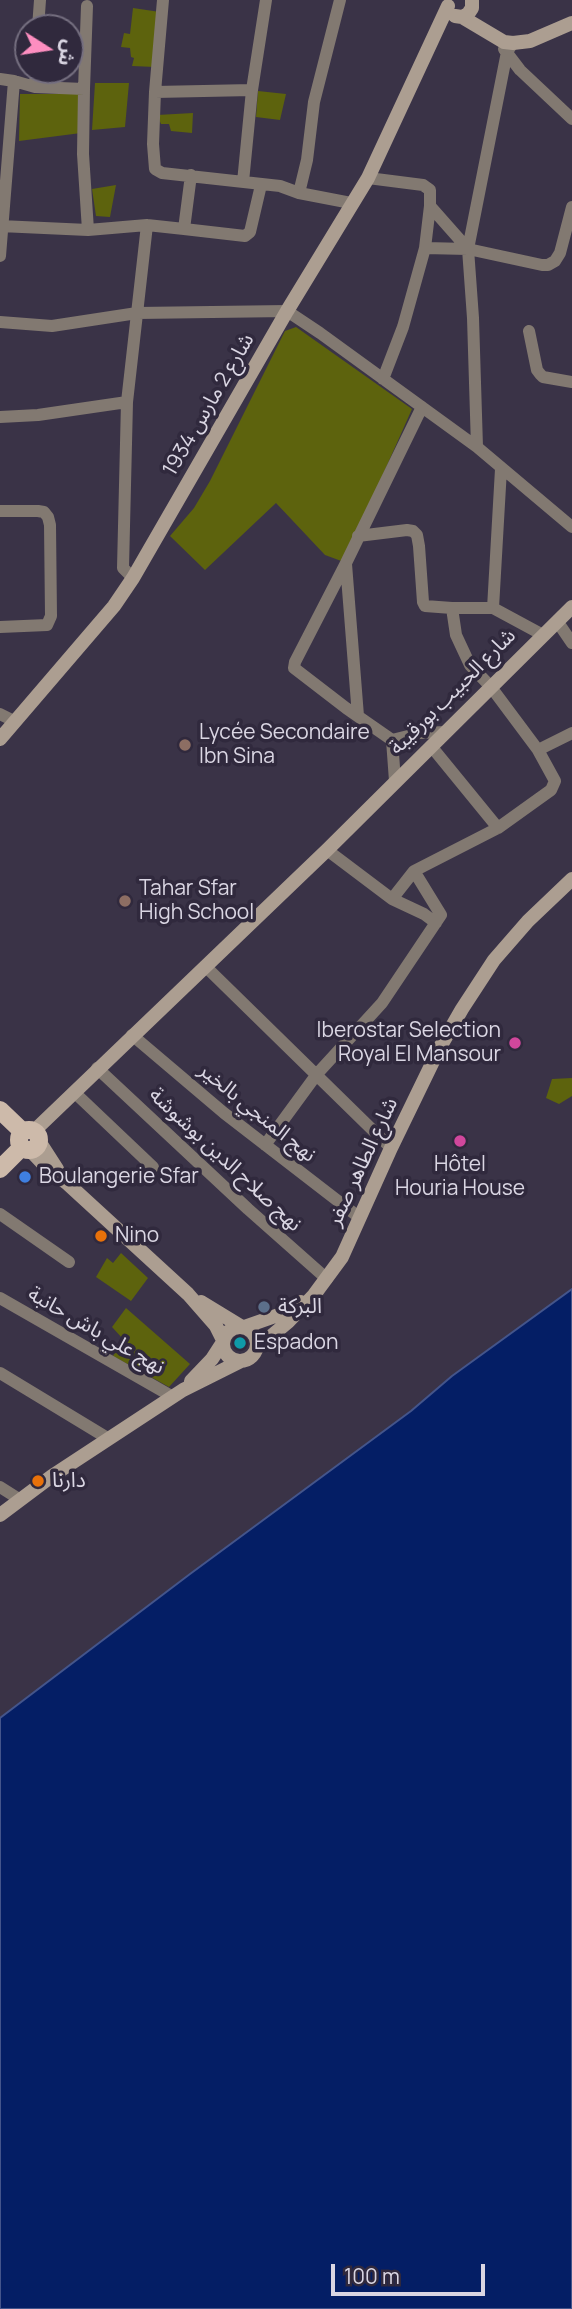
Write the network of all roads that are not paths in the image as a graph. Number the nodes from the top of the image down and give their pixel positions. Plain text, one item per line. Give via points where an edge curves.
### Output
1 (163, 0) edge
2 (266, 0) edge
3 (340, 0) edge
4 (472, 2) edge
5 (448, 3) edge
6 (87, 6) dead end
7 (461, 17) junction
8 (572, 23) edge
9 (496, 38) junction
10 (510, 48) junction
11 (419, 70) junction
12 (15, 84) edge
13 (27, 84) edge
14 (36, 87) joint
15 (84, 89) junction
16 (252, 90) junction
17 (155, 92) junction
18 (572, 119) edge
19 (191, 175) junction
20 (368, 178) junction
21 (243, 182) junction
22 (261, 185) junction
23 (299, 193) junction
24 (351, 203) junction
25 (430, 206) junction
26 (572, 207) edge
27 (147, 225) junction
28 (2, 226) edge
29 (184, 229) junction
30 (88, 230) junction
31 (425, 248) junction
32 (468, 249) junction
33 (0, 256) edge
34 (287, 311) junction
35 (137, 313) junction
36 (0, 322) edge
37 (529, 331) dead end
38 (383, 379) junction
39 (572, 382) edge
40 (127, 402) junction
41 (422, 407) junction
42 (0, 417) edge
43 (477, 447) junction
44 (501, 469) junction
45 (0, 511) edge
46 (572, 527) edge
47 (358, 536) junction
48 (346, 564) junction
49 (133, 578) junction
50 (572, 607) edge
51 (452, 608) junction
52 (493, 608) junction
53 (557, 621) junction
54 (0, 627) edge
55 (543, 635) junction
56 (572, 643) edge
57 (491, 687) junction
58 (0, 714) edge
59 (358, 716) junction
60 (14, 721) junction
61 (446, 732) junction
62 (572, 733) edge
63 (0, 739) edge
64 (392, 740) junction
65 (431, 746) junction
66 (538, 750) junction
67 (395, 781) junction
68 (498, 828) junction
69 (327, 850) junction
70 (414, 871) junction
71 (572, 879) edge
72 (392, 899) junction
73 (438, 919) junction
74 (205, 966) junction
75 (132, 1035) junction
76 (97, 1068) junction
77 (317, 1074) junction
78 (74, 1092) junction
79 (0, 1110) edge
80 (30, 1140) junction
81 (265, 1145) junction
82 (391, 1148) junction
83 (153, 1167) dead end
84 (0, 1169) edge
85 (0, 1214) edge
86 (360, 1218) junction
87 (69, 1262) dead end
88 (327, 1279) junction
89 (188, 1294) junction
90 (314, 1295) junction
91 (0, 1298) edge
92 (243, 1327) junction
93 (223, 1341) junction
94 (257, 1348) junction
95 (241, 1361) junction
96 (0, 1373) edge
97 (178, 1394) junction
98 (109, 1439) junction
99 (0, 1487) edge
100 (19, 1499) junction
101 (0, 1515) edge

1 - 17 street
2 - 16 street
3 - 23 street via 314,102
4 - 7 main road, شارع 2 مارس 1934 via 468,14
4 - 9 main road
5 - 7 main road via 453,14
5 - 11 main road, شارع 2 مارس 1934
6 - 15 street
7 - 9 main road
7 - 11 main road, شارع 2 مارس 1934
8 - 10 main road
9 - 10 main road
10 - 18 street via 520,70
10 - 32 street
11 - 20 main road, شارع 2 مارس 1934
12 - 28 street
13 - 14 street
14 - 15 street
15 - 30 street
16 - 17 street
16 - 21 street
17 - 19 street via 155,169
19 - 21 street
19 - 29 street
20 - 24 main road, شارع 2 مارس 1934
20 - 25 street via 423,185 430,190
21 - 22 street
22 - 23 street
22 - 29 street via 250,232 245,236
23 - 24 street
24 - 34 main road, شارع 2 مارس 1934
25 - 31 street
25 - 32 street
26 - 32 street via 560,253 548,265
27 - 29 street
27 - 30 street
27 - 35 street
28 - 30 street
28 - 33 street
31 - 32 street
31 - 38 street
32 - 43 street
34 - 35 street
34 - 38 street
34 - 49 main road, شارع 2 مارس 1934
35 - 36 street via 52,326
35 - 40 street
37 - 39 street via 540,374
38 - 41 street
40 - 42 street
40 - 49 street via 123,569
41 - 43 street
41 - 47 street
43 - 44 street
44 - 46 street
44 - 52 street
45 - 54 street via 38,511 48,517 51,616 47,625
47 - 48 street
47 - 51 street via 413,531 419,546 423,602
48 - 59 street
48 - 59 street via 294,668
49 - 60 main road, شارع 2 مارس 1934
50 - 53 main road, شارع الحبيب بورقيبة
51 - 52 street
51 - 57 street via 462,650
52 - 55 street
53 - 55 main road, شارع الحبيب بورقيبة
53 - 56 street
55 - 57 main road, شارع الحبيب بورقيبة
57 - 61 main road, شارع الحبيب بورقيبة
57 - 66 street
58 - 60 street
59 - 64 street
60 - 63 main road, شارع 2 مارس 1934
61 - 64 street
61 - 65 main road, شارع الحبيب بورقيبة
62 - 66 street
64 - 67 street
65 - 67 main road, شارع الحبيب بورقيبة
65 - 68 street
66 - 68 street via 554,777 554,786
67 - 69 main road, شارع الحبيب بورقيبة
68 - 70 street
69 - 72 street
69 - 74 main road, شارع الحبيب بورقيبة
70 - 72 street
70 - 73 street
71 - 82 main road, شارع الطاهر صفر via 494,960 439,1049
72 - 73 street
73 - 77 street via 382,1003
74 - 75 main road, شارع الحبيب بورقيبة
74 - 77 street
75 - 76 main road, شارع الحبيب بورقيبة
75 - 81 street, نهج المنجي بالخير
76 - 78 main road, شارع الحبيب بورقيبة
76 - 88 street, نهج صلاح الدين بوشوشة
77 - 81 street
77 - 82 street
78 - 80 main road, شارع الحبيب بورقيبة
78 - 83 street
79 - 80 main road
80 - 84 main road, شارع الحبيب بورقيبة
80 - 89 main road via 68,1184
81 - 86 street, نهج المنجي بالخير
82 - 86 main road, شارع الطاهر صفر
85 - 87 street
86 - 88 main road, شارع الطاهر صفر
88 - 90 main road, شارع الطاهر صفر
89 - 92 main road
89 - 93 main road
90 - 92 main road, شارع الطاهر صفر
90 - 94 main road, شارع الطاهر صفر
91 - 97 street, نهج علي باش حانبة
92 - 93 main road via 228,1331
92 - 94 main road via 255,1335
93 - 95 main road via 228,1355
93 - 97 main road
94 - 95 main road via 250,1359
95 - 97 main road
96 - 98 street
97 - 98 main road
98 - 100 main road
99 - 100 street
100 - 101 main road

